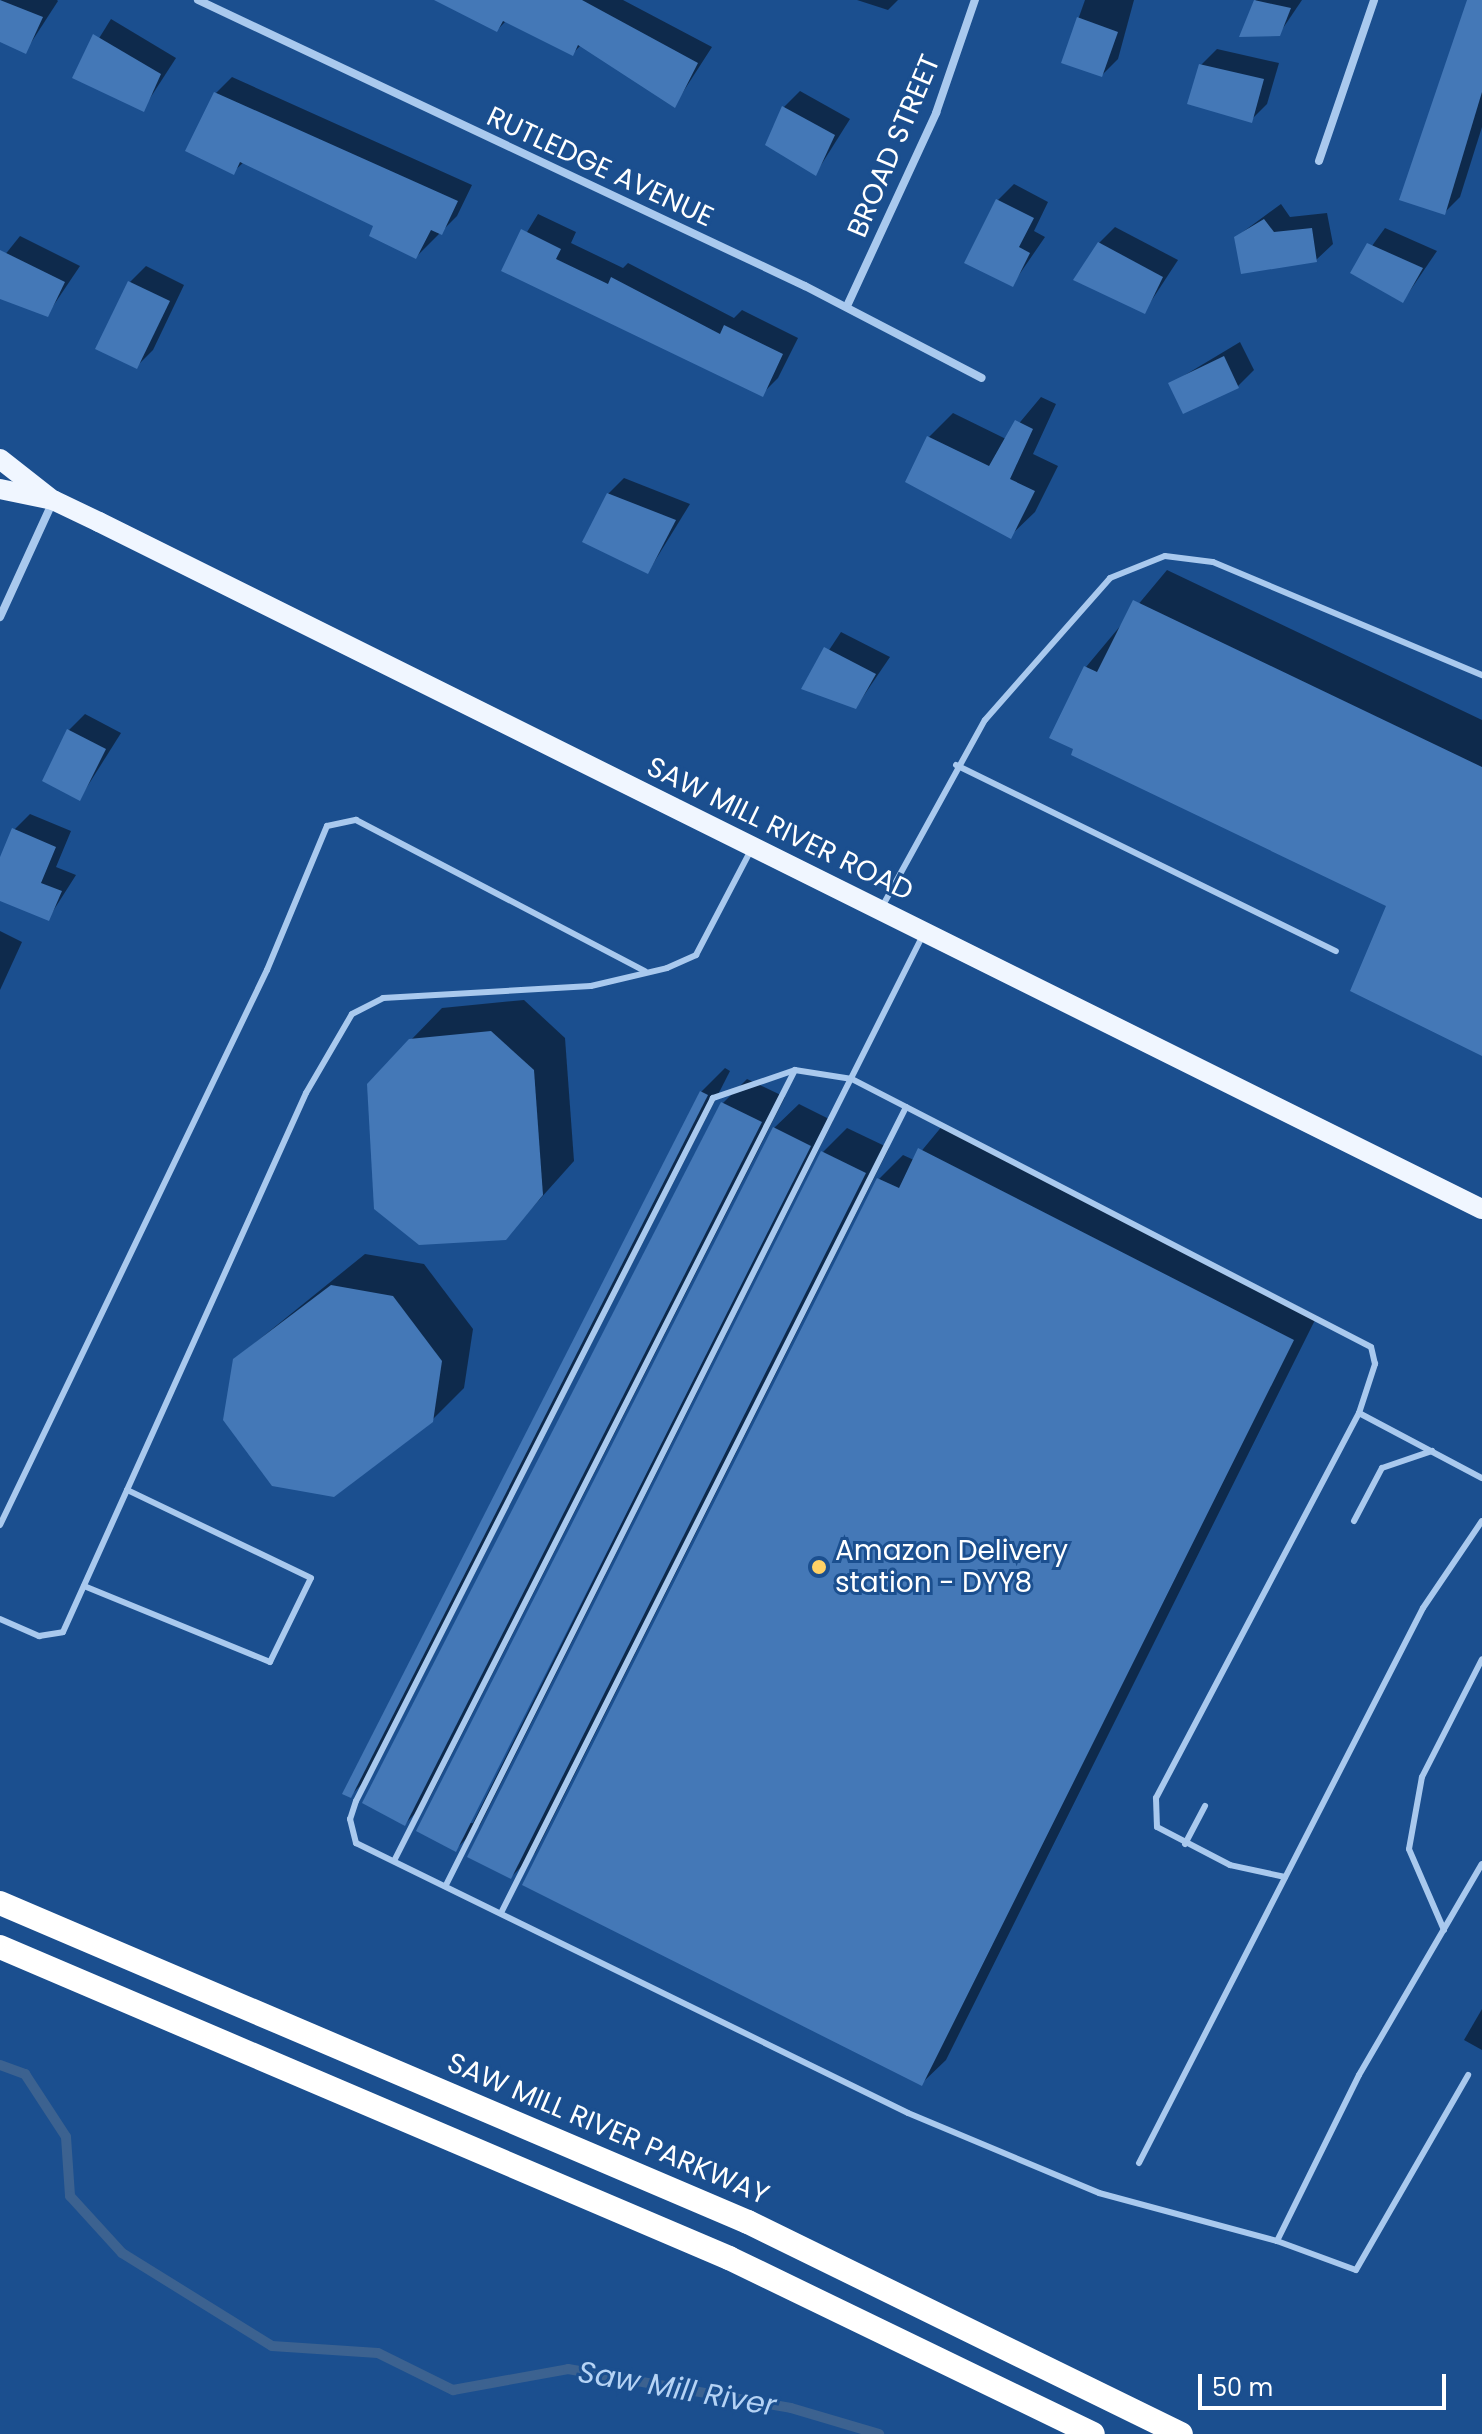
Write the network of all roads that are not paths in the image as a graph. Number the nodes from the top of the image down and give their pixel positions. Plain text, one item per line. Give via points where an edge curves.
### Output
1 (198, 0) edge
2 (975, 0) edge
3 (1374, 0) edge
4 (1319, 161) dead end
5 (847, 306) junction
6 (982, 378) dead end
7 (0, 459) edge
8 (0, 489) edge
9 (53, 500) junction
10 (0, 617) edge
11 (1482, 675) edge
12 (956, 765) junction
13 (752, 847) junction
14 (881, 910) junction
15 (925, 932) junction
16 (1336, 951) dead end
17 (645, 971) junction
18 (795, 1070) junction
19 (852, 1079) junction
20 (906, 1107) junction
21 (1482, 1209) edge
22 (1359, 1413) junction
23 (1432, 1451) junction
24 (1482, 1478) edge
25 (127, 1490) junction
26 (1354, 1521) dead end
27 (1482, 1521) edge
28 (0, 1525) edge
29 (84, 1586) junction
30 (0, 1619) edge
31 (1482, 1659) edge
32 (1205, 1806) dead end
33 (1185, 1844) junction
34 (394, 1861) junction
35 (1482, 1864) edge
36 (1285, 1877) junction
37 (446, 1885) junction
38 (0, 1903) edge
39 (501, 1913) junction
40 (1444, 1930) junction
41 (0, 1947) edge
42 (1468, 2075) dead end
43 (1139, 2163) dead end
44 (1277, 2241) junction
45 (1093, 2434) edge
46 (1181, 2434) edge

1 - 5 street, RUTLEDGE AVENUE
2 - 5 street, BROAD STREET via 936,113
3 - 4 street
5 - 6 street, RUTLEDGE AVENUE
7 - 9 main road, SAW MILL RIVER ROAD
8 - 9 main road, SAW MILL RIVER ROAD
9 - 10 street
9 - 13 main road, SAW MILL RIVER ROAD
11 - 12 lane via 1213,562 1165,556 1110,578 985,720
12 - 14 lane
12 - 16 lane
13 - 14 main road, SAW MILL RIVER ROAD
13 - 17 lane via 696,955
14 - 15 main road, SAW MILL RIVER ROAD
15 - 19 lane
15 - 21 main road, SAW MILL RIVER ROAD
17 - 25 lane via 591,986 383,998 352,1014 306,1093
17 - 28 lane via 356,820 327,826 267,970
18 - 19 lane
18 - 34 lane
18 - 34 lane via 713,1098 356,1801 350,1819 356,1843
19 - 20 lane
19 - 37 lane
20 - 22 lane via 1353,1332 1371,1347 1375,1364
20 - 39 lane
22 - 23 lane
22 - 33 lane via 1156,1798 1157,1827
23 - 24 lane
23 - 26 lane via 1382,1468
25 - 29 lane
25 - 29 lane via 311,1578 270,1662
27 - 36 lane via 1423,1608
29 - 30 lane via 63,1632 39,1636
31 - 40 lane via 1422,1777 1409,1849
32 - 33 lane
33 - 36 lane via 1230,1865
34 - 37 lane
35 - 40 lane
36 - 43 lane
37 - 39 lane
38 - 46 highway, SAW MILL RIVER PARKWAY via 776,2234
39 - 44 lane via 908,2113 1099,2193
40 - 44 lane via 1315,2157
41 - 45 highway via 729,2258
42 - 44 lane via 1356,2270

